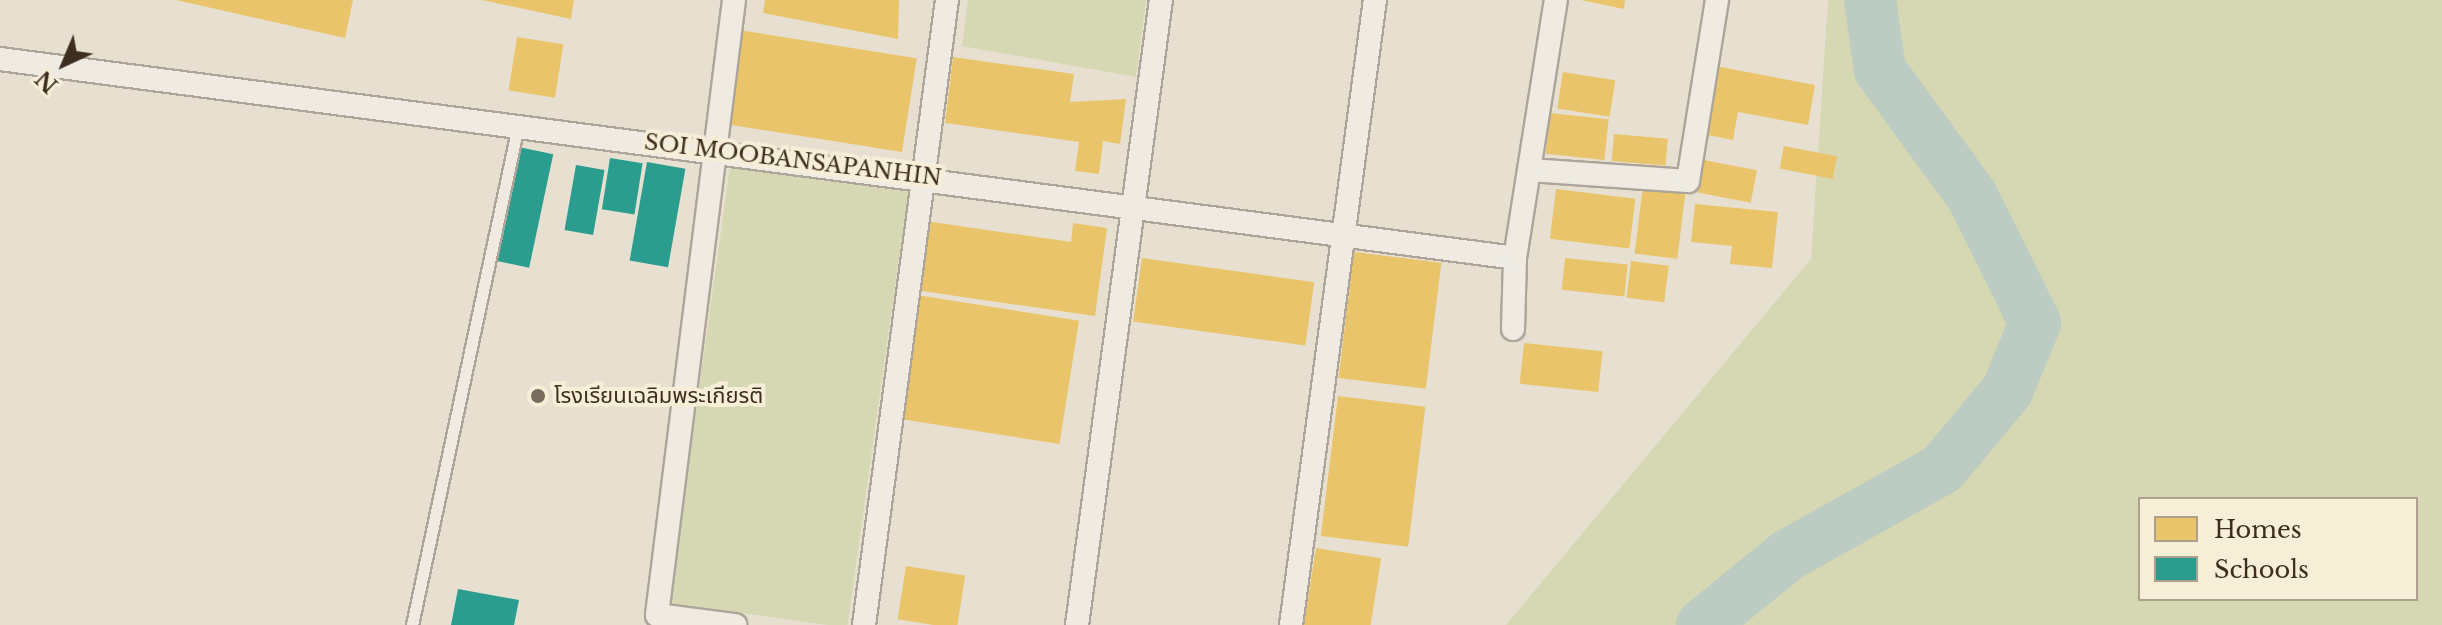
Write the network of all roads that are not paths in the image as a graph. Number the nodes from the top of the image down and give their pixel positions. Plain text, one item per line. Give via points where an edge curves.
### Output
1 (734, 0) edge
2 (947, 0) edge
3 (1161, 0) edge
4 (1375, 0) edge
5 (1556, 0) edge
6 (1717, 0) edge
7 (0, 59) edge
8 (518, 125) junction
9 (715, 150) junction
10 (1530, 170) junction
11 (924, 177) junction
12 (1134, 204) junction
13 (1343, 233) junction
14 (1515, 258) junction
15 (1513, 329) dead end
16 (412, 625) edge
17 (735, 625) edge
18 (864, 625) edge
19 (1077, 625) edge
20 (1291, 625) edge

1 - 9 street
2 - 11 street
3 - 12 street
4 - 13 street
5 - 10 street
6 - 10 street via 1688,181
7 - 8 street, SOI MOOBANSAPANHIN
8 - 9 street, SOI MOOBANSAPANHIN
8 - 16 lane
9 - 11 street, SOI MOOBANSAPANHIN
9 - 17 street via 657,615
10 - 14 street
11 - 12 street, SOI MOOBANSAPANHIN
11 - 18 street
12 - 13 street, SOI MOOBANSAPANHIN
12 - 19 street
13 - 14 street, SOI MOOBANSAPANHIN
13 - 20 street
14 - 15 street

